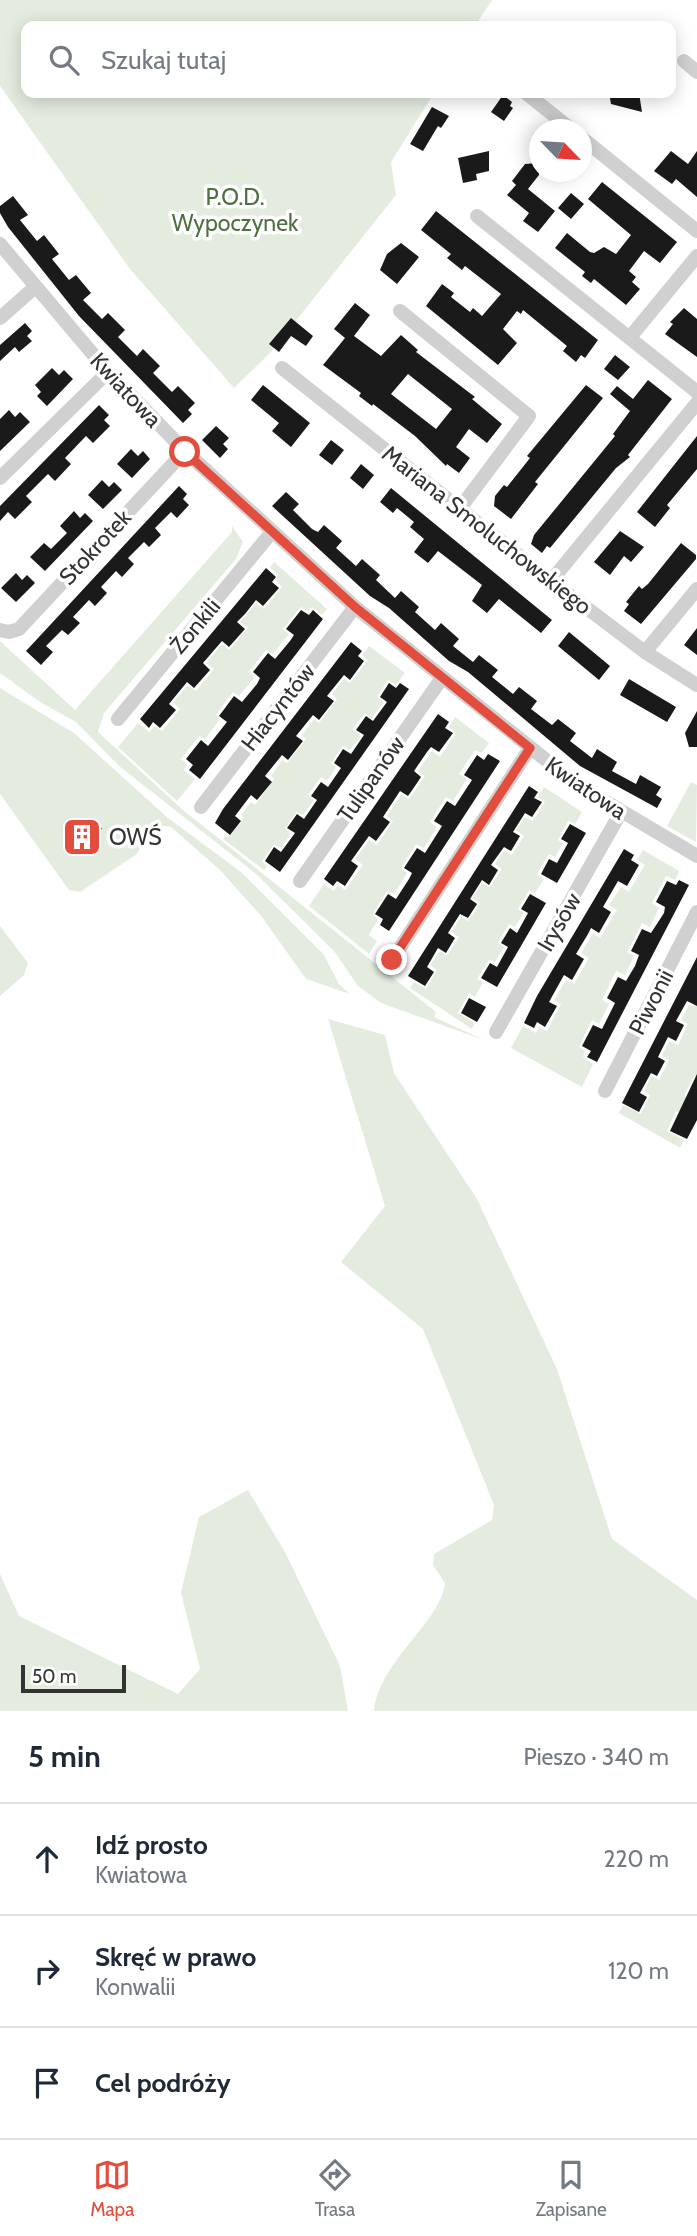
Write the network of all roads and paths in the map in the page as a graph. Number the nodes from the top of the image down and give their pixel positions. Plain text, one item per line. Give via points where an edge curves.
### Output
1 (684, 61) dead end
2 (697, 72) edge
3 (532, 98) edge
4 (558, 119) edge
5 (592, 146) edge
6 (477, 216) dead end
7 (697, 231) edge
8 (0, 244) edge
9 (697, 256) edge
10 (34, 288) junction
11 (400, 311) dead end
12 (0, 318) edge
13 (631, 336) junction
14 (282, 368) dead end
15 (108, 372) junction
16 (697, 392) edge
17 (697, 403) edge
18 (185, 452) junction
19 (0, 478) edge
20 (461, 507) junction
21 (271, 533) junction
22 (551, 581) junction
23 (697, 589) edge
24 (355, 607) junction
25 (0, 630) edge
26 (645, 652) junction
27 (442, 678) junction
28 (697, 685) edge
29 (118, 719) dead end
30 (530, 748) junction
31 (201, 807) dead end
32 (621, 813) junction
33 (697, 856) edge
34 (300, 881) dead end
35 (697, 912) edge
36 (392, 960) dead end
37 (496, 1032) dead end
38 (605, 1091) dead end

1 - 2 street
3 - 4 street
5 - 7 street
6 - 13 street
8 - 10 street, Kwiatowa
9 - 13 street
10 - 12 street
10 - 15 street, Kwiatowa
11 - 20 street via 529,416
13 - 16 street
14 - 20 street, Mariana Smoluchowskiego via 425,484
15 - 18 street, Kwiatowa
15 - 19 street
17 - 22 street
18 - 21 street, Kwiatowa
18 - 25 street, Stokrotek via 19,629
20 - 22 street, Mariana Smoluchowskiego
21 - 24 street, Kwiatowa
21 - 29 street, Żonkili
22 - 26 street, Mariana Smoluchowskiego
23 - 26 street
24 - 27 street, Kwiatowa
24 - 31 street, Hiacyntów
26 - 28 street, Mariana Smoluchowskiego
27 - 30 street, Kwiatowa
27 - 34 street, Tulipanów
30 - 32 street, Kwiatowa
30 - 36 street
32 - 33 street, Kwiatowa
32 - 37 street, Irysów
35 - 38 street, Piwonii

